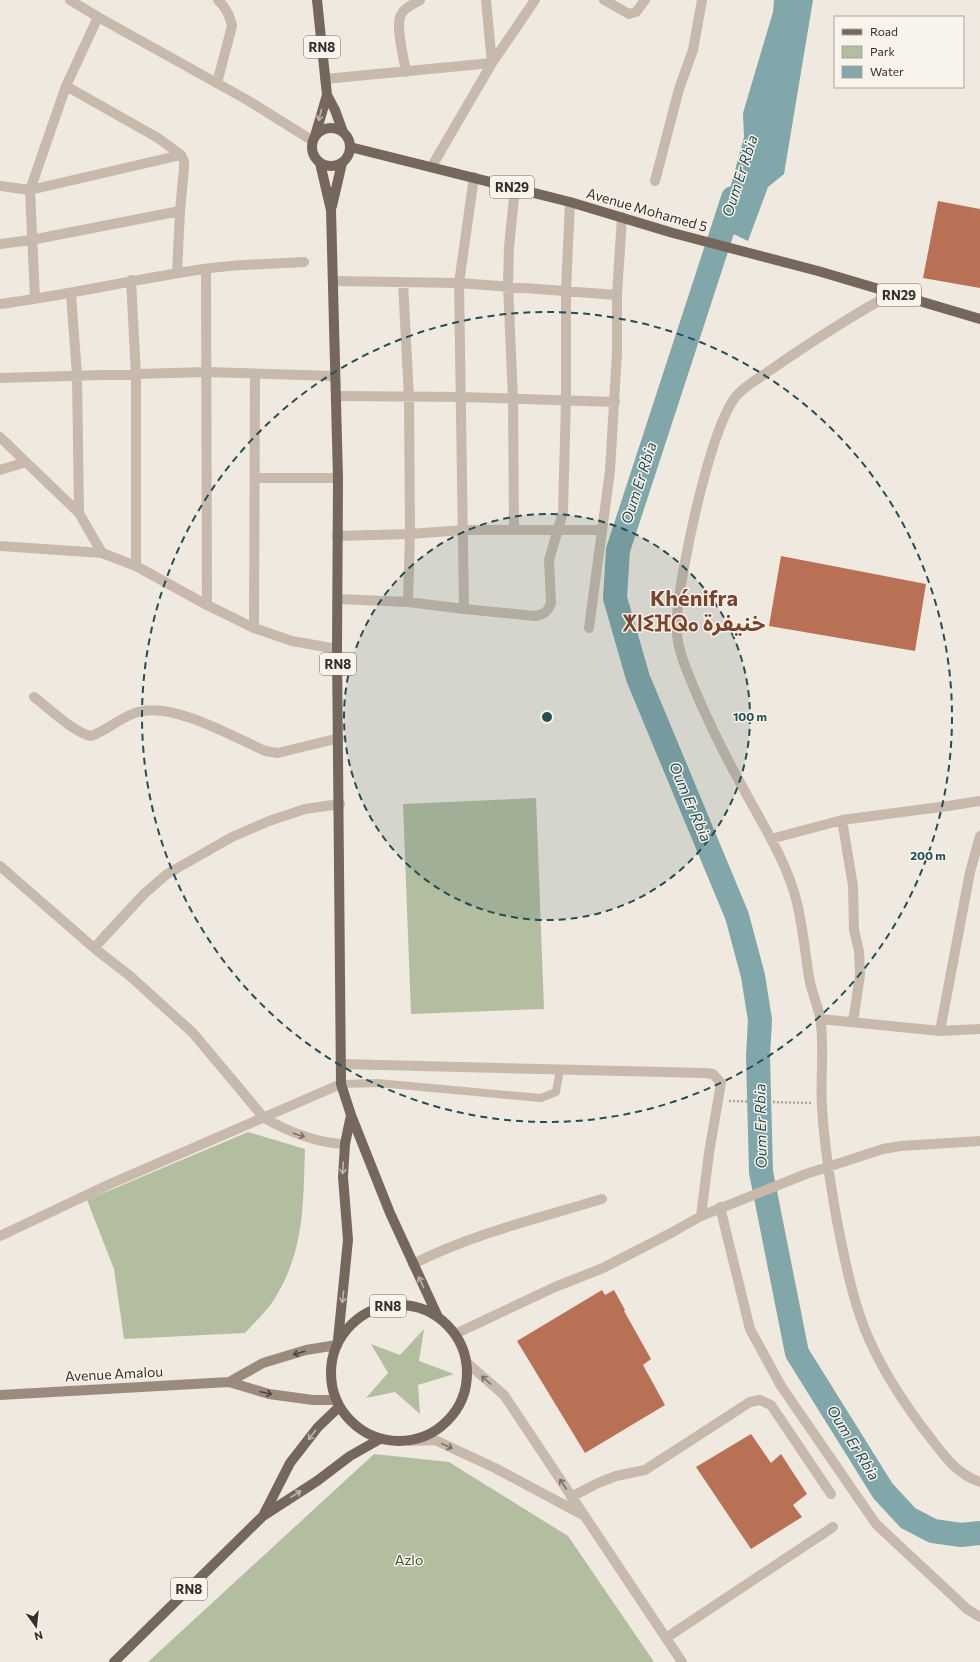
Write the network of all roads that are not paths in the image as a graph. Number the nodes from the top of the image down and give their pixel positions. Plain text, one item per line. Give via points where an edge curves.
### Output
1 (70, 0) edge
2 (218, 0) edge
3 (317, 0) edge
4 (420, 0) edge
5 (486, 0) edge
6 (535, 0) edge
7 (604, 0) edge
8 (645, 0) edge
9 (702, 0) edge
10 (98, 17) junction
11 (492, 63) junction
12 (406, 72) junction
13 (325, 79) junction
14 (217, 83) junction
15 (66, 86) junction
16 (327, 95) junction
17 (342, 132) junction
18 (314, 139) junction
19 (350, 147) junction
20 (181, 155) junction
21 (320, 163) junction
22 (342, 163) junction
23 (432, 166) junction
24 (474, 177) junction
25 (655, 181) dead end
26 (0, 186) edge
27 (515, 188) junction
28 (30, 190) junction
29 (570, 202) junction
30 (331, 210) junction
31 (180, 211) junction
32 (622, 217) junction
33 (32, 240) junction
34 (0, 244) edge
35 (304, 262) dead end
36 (206, 269) junction
37 (177, 273) junction
38 (131, 280) junction
39 (333, 281) junction
40 (403, 283) junction
41 (459, 283) junction
42 (508, 286) junction
43 (566, 290) junction
44 (893, 293) junction
45 (71, 294) junction
46 (617, 295) junction
47 (35, 299) junction
48 (0, 304) edge
49 (980, 320) edge
50 (206, 372) junction
51 (136, 375) junction
52 (255, 375) junction
53 (77, 376) junction
54 (335, 376) junction
55 (0, 378) edge
56 (336, 396) junction
57 (409, 397) junction
58 (462, 397) junction
59 (513, 398) junction
60 (566, 400) junction
61 (615, 402) junction
62 (0, 437) edge
63 (26, 462) junction
64 (0, 470) edge
65 (255, 478) junction
66 (338, 478) junction
67 (79, 513) junction
68 (558, 529) junction
69 (463, 530) junction
70 (514, 530) junction
71 (602, 530) junction
72 (410, 534) junction
73 (337, 536) junction
74 (0, 546) edge
75 (102, 553) junction
76 (136, 566) junction
77 (338, 599) junction
78 (408, 602) junction
79 (207, 605) junction
80 (464, 609) junction
81 (254, 628) junction
82 (589, 628) dead end
83 (338, 649) junction
84 (34, 697) dead end
85 (339, 738) junction
86 (980, 801) edge
87 (340, 804) junction
88 (842, 820) junction
89 (980, 836) edge
90 (771, 839) junction
91 (0, 866) edge
92 (94, 948) junction
93 (820, 1018) junction
94 (853, 1022) junction
95 (980, 1029) edge
96 (940, 1032) junction
97 (341, 1064) junction
98 (560, 1069) junction
99 (341, 1084) junction
100 (351, 1115) junction
101 (264, 1118) junction
102 (980, 1142) edge
103 (345, 1144) junction
104 (827, 1167) junction
105 (602, 1198) dead end
106 (724, 1205) junction
107 (701, 1216) junction
108 (0, 1236) edge
109 (413, 1264) junction
110 (438, 1317) junction
111 (455, 1334) junction
112 (337, 1343) junction
113 (466, 1362) junction
114 (229, 1382) junction
115 (0, 1395) edge
116 (337, 1404) junction
117 (380, 1439) junction
118 (410, 1441) junction
119 (980, 1482) edge
120 (831, 1494) dead end
121 (571, 1497) junction
122 (263, 1516) junction
123 (585, 1516) junction
124 (833, 1527) dead end
125 (980, 1617) edge
126 (666, 1638) junction
127 (114, 1662) edge
128 (682, 1662) edge

1 - 10 street
2 - 14 street via 227,9 232,26
3 - 13 main road, RN8
4 - 12 street via 407,7 401,14 398,25
5 - 11 street
6 - 11 street
7 - 8 street via 629,14 636,12
9 - 25 street via 693,50 679,89
10 - 14 street
10 - 15 street
11 - 12 street
11 - 23 street
12 - 13 street
13 - 16 main road, RN8
14 - 18 street
15 - 20 street via 158,138
15 - 28 street
16 - 17 main road, RN8
16 -> 18 main road, RN8
17 - 18 main road via 337,129 325,129
17 - 19 main road via 347,136
18 - 21 main road via 313,153
19 - 22 main road via 350,153
19 - 23 main road, Avenue Mohamed 5 / RN29
20 - 28 street
20 - 31 street via 184,168
21 - 22 main road via 331,167
21 - 30 main road, RN8
22 - 30 main road, RN8
23 - 24 main road, Avenue Mohamed 5 / RN29
24 - 27 main road, Avenue Mohamed 5 / RN29
24 - 41 street
26 - 28 street
27 - 29 main road, Avenue Mohamed 5 / RN29
27 - 42 street
28 - 33 street
29 - 32 main road, Avenue Mohamed 5 / RN29
29 - 43 street
30 - 39 main road, RN8
31 - 33 street
31 - 37 street
32 - 44 main road, Avenue Mohamed 5 / RN29
32 - 46 street
33 - 34 street
33 - 47 street
35 - 36 street
36 - 37 street
36 - 50 street
37 - 38 street
38 - 45 street
38 - 51 street
39 - 40 street
39 - 54 main road, RN8
40 - 41 street
40 - 57 street
41 - 42 street
41 - 58 street
42 - 43 street
42 - 59 street
43 - 46 street
43 - 60 street
44 - 49 main road, Avenue Mohamed 5 / RN29
44 - 90 street via 849,318 740,392 727,411 701,491 681,585 676,637 681,657 703,711
45 - 47 street
45 - 53 street
46 - 61 street
47 - 48 street
50 - 51 street
50 - 52 street
50 - 79 street
51 - 53 street
51 - 76 street
52 - 54 street
52 - 65 street
53 - 55 street
53 - 67 street
54 - 56 main road, RN8
56 - 57 street
56 - 66 main road, RN8
57 - 58 street
57 - 72 street
58 - 59 street
58 - 69 street
59 - 60 street
59 - 70 street
60 - 61 street
60 - 68 street via 563,512
61 - 71 street
62 - 63 street
63 - 64 street
63 - 67 street
65 - 66 street
65 - 81 street
66 - 73 main road, RN8
67 - 75 street
68 - 70 street
68 - 71 street
68 - 80 street via 549,560 551,603 546,612 535,616
69 - 70 street
69 - 72 street
69 - 80 street
71 - 82 street
72 - 73 street
72 - 78 street
73 - 77 main road, RN8
74 - 75 street
75 - 76 street
76 - 79 street
77 - 78 street
77 - 83 main road, RN8
78 - 80 street
79 - 81 street
81 - 83 street via 292,642
83 - 85 main road, RN8
84 - 85 street via 70,725 91,736 122,718 139,712 163,710 186,716 265,751 278,753
85 - 87 main road, RN8
86 - 88 street
87 - 92 street via 305,809 269,821 232,837 167,874 144,894
87 - 97 main road, RN8
88 - 90 street
88 - 94 street via 853,886 854,930 859,951 860,975
89 - 96 street via 970,872
90 - 93 street via 791,881 805,940 809,980
91 - 92 street
92 - 101 street via 130,976 192,1033
93 - 94 street
93 - 104 street via 822,1104
94 - 96 street
95 - 96 street
97 - 98 street
97 - 99 main road, RN8
98 - 99 lane via 556,1092 541,1098 378,1083
98 - 107 street via 705,1072 719,1079 721,1083
99 - 100 main road, RN8
99 - 101 street
100 - 103 main road, RN8
100 - 109 main road, RN8
101 -> 103 street via 292,1133 331,1144
101 - 108 street via 110,1184
102 - 104 street via 901,1146 883,1149
103 -> 112 main road, RN8 via 343,1177 348,1240
104 - 106 street
104 - 119 street via 849,1278 863,1324 884,1370 912,1414 957,1471
105 - 109 street via 443,1250
106 - 107 street
106 - 125 street via 750,1329 781,1386 876,1524 961,1603
107 - 111 street via 603,1268 555,1287
110 -> 109 main road, RN8
110 - 111 main road, RN8
110 - 112 main road, RN8 via 420,1308 402,1305 382,1307 364,1314 350,1326
111 - 113 main road, RN8
112 -> 114 main road via 263,1363
112 - 116 main road, RN8 via 330,1377
113 - 118 main road, RN8 via 466,1384 460,1404 447,1421 430,1434
121 -> 113 street via 504,1395
114 - 115 main road, Avenue Amalou
114 -> 116 main road via 269,1394
116 - 117 main road, RN8 via 350,1421 364,1432
116 -> 122 main road, RN8 via 290,1463
117 - 118 main road, RN8
122 -> 117 main road, RN8 via 350,1456
118 -> 123 street via 435,1440 495,1468
120 - 121 street via 771,1405 760,1400 750,1402 645,1470 616,1476
121 - 123 street
122 - 127 main road, RN8
123 - 126 street
124 - 126 street
126 - 128 street

